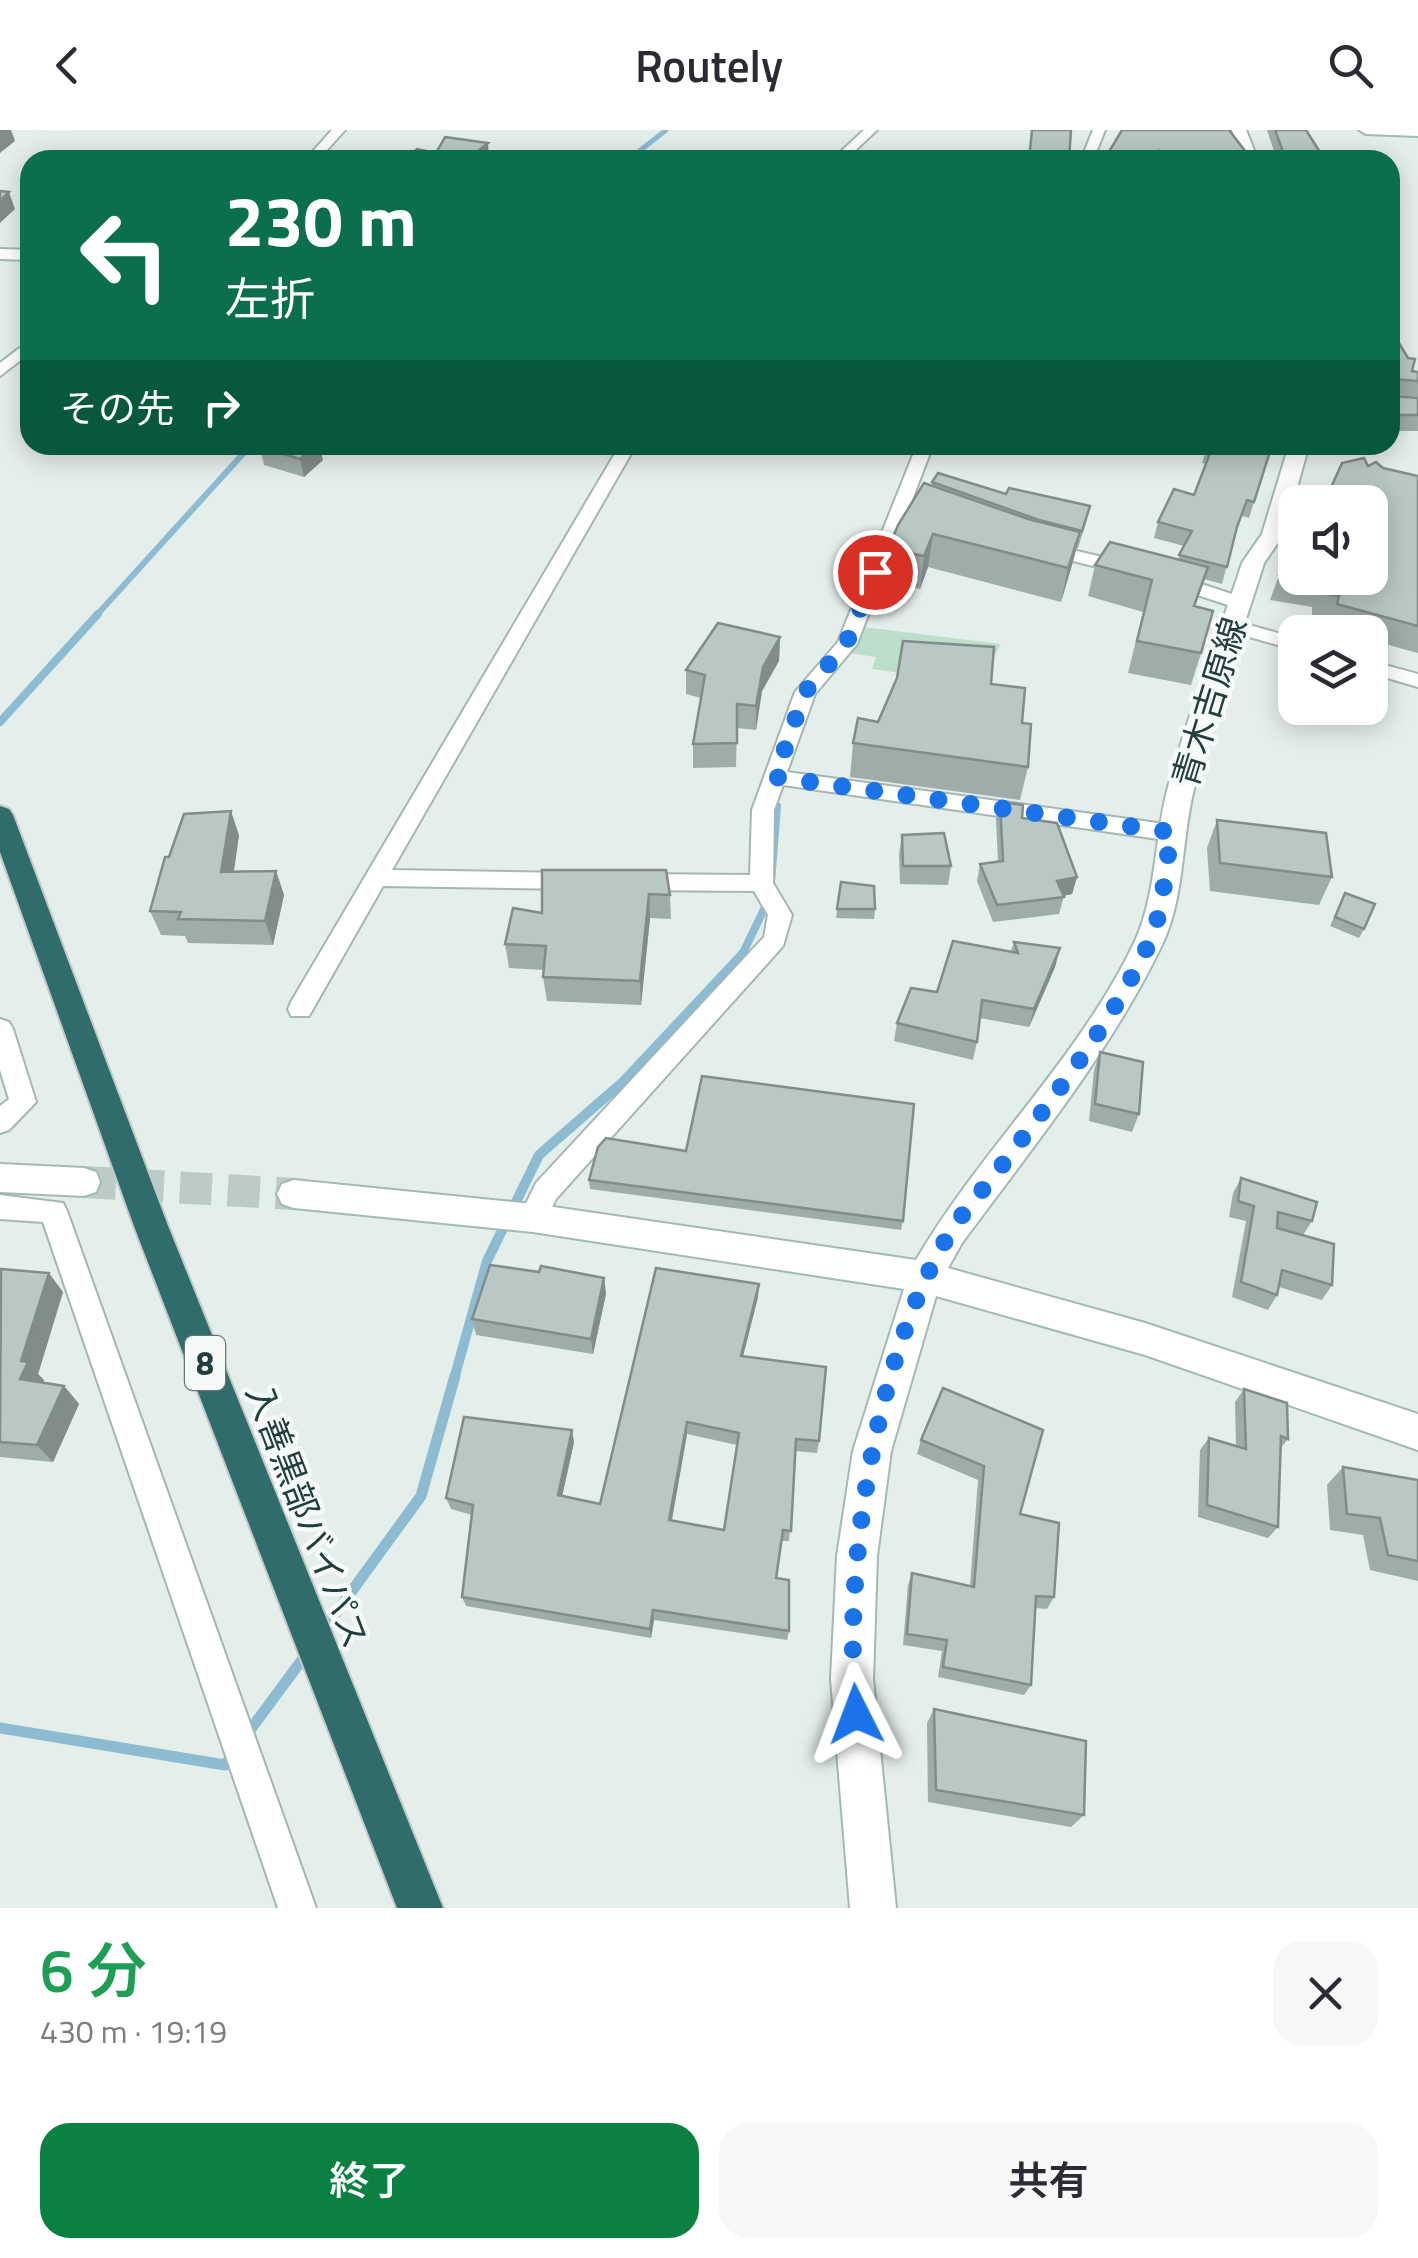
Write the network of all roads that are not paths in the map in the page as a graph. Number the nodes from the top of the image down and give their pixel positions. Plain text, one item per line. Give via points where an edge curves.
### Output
1 (339, 130) edge
2 (871, 130) edge
3 (1366, 130) edge
4 (1418, 132) edge
5 (320, 150) edge
6 (849, 150) edge
7 (20, 354) edge
8 (0, 371) edge
9 (622, 455) edge
10 (924, 455) edge
11 (1296, 455) edge
12 (1028, 544) edge
13 (1236, 614) junction
14 (1278, 635) edge
15 (1388, 672) edge
16 (1418, 681) edge
17 (775, 777) junction
18 (0, 815) edge
19 (1172, 832) junction
20 (378, 878) junction
21 (761, 884) junction
22 (300, 1010) dead end
23 (0, 1030) edge
24 (0, 1122) edge
25 (0, 1178) edge
26 (84, 1182) tunnel mouth
27 (294, 1194) tunnel mouth
28 (0, 1207) edge
29 (532, 1218) junction
30 (925, 1277) junction
31 (1418, 1432) edge
32 (297, 1908) edge
33 (420, 1908) edge
34 (873, 1908) edge

1 - 5 street
2 - 6 street
3 - 4 main road
7 - 8 street
9 - 20 street
10 - 17 street via 912,503 846,644 805,692
11 - 13 main road, 青木吉原線 via 1272,534 1252,562
12 - 13 street via 1183,583
13 - 14 street
13 - 19 main road, 青木吉原線
15 - 16 street
17 - 19 street
17 - 21 street via 763,810
18 - 33 highway, 入善黒部バイパス / 8 via 151,1226
19 - 30 main road, 青木吉原線 via 1164,901 1148,944 1083,1054 950,1233
20 - 21 street
20 - 22 street
21 - 29 street via 780,915 775,940 546,1191
23 - 24 street via 22,1102
25 - 26 main road
27 - 29 main road
28 - 32 street via 54,1211
29 - 30 main road
30 - 31 main road via 1145,1338
30 - 34 main road, 青木吉原線 via 872,1450 857,1556 852,1679

